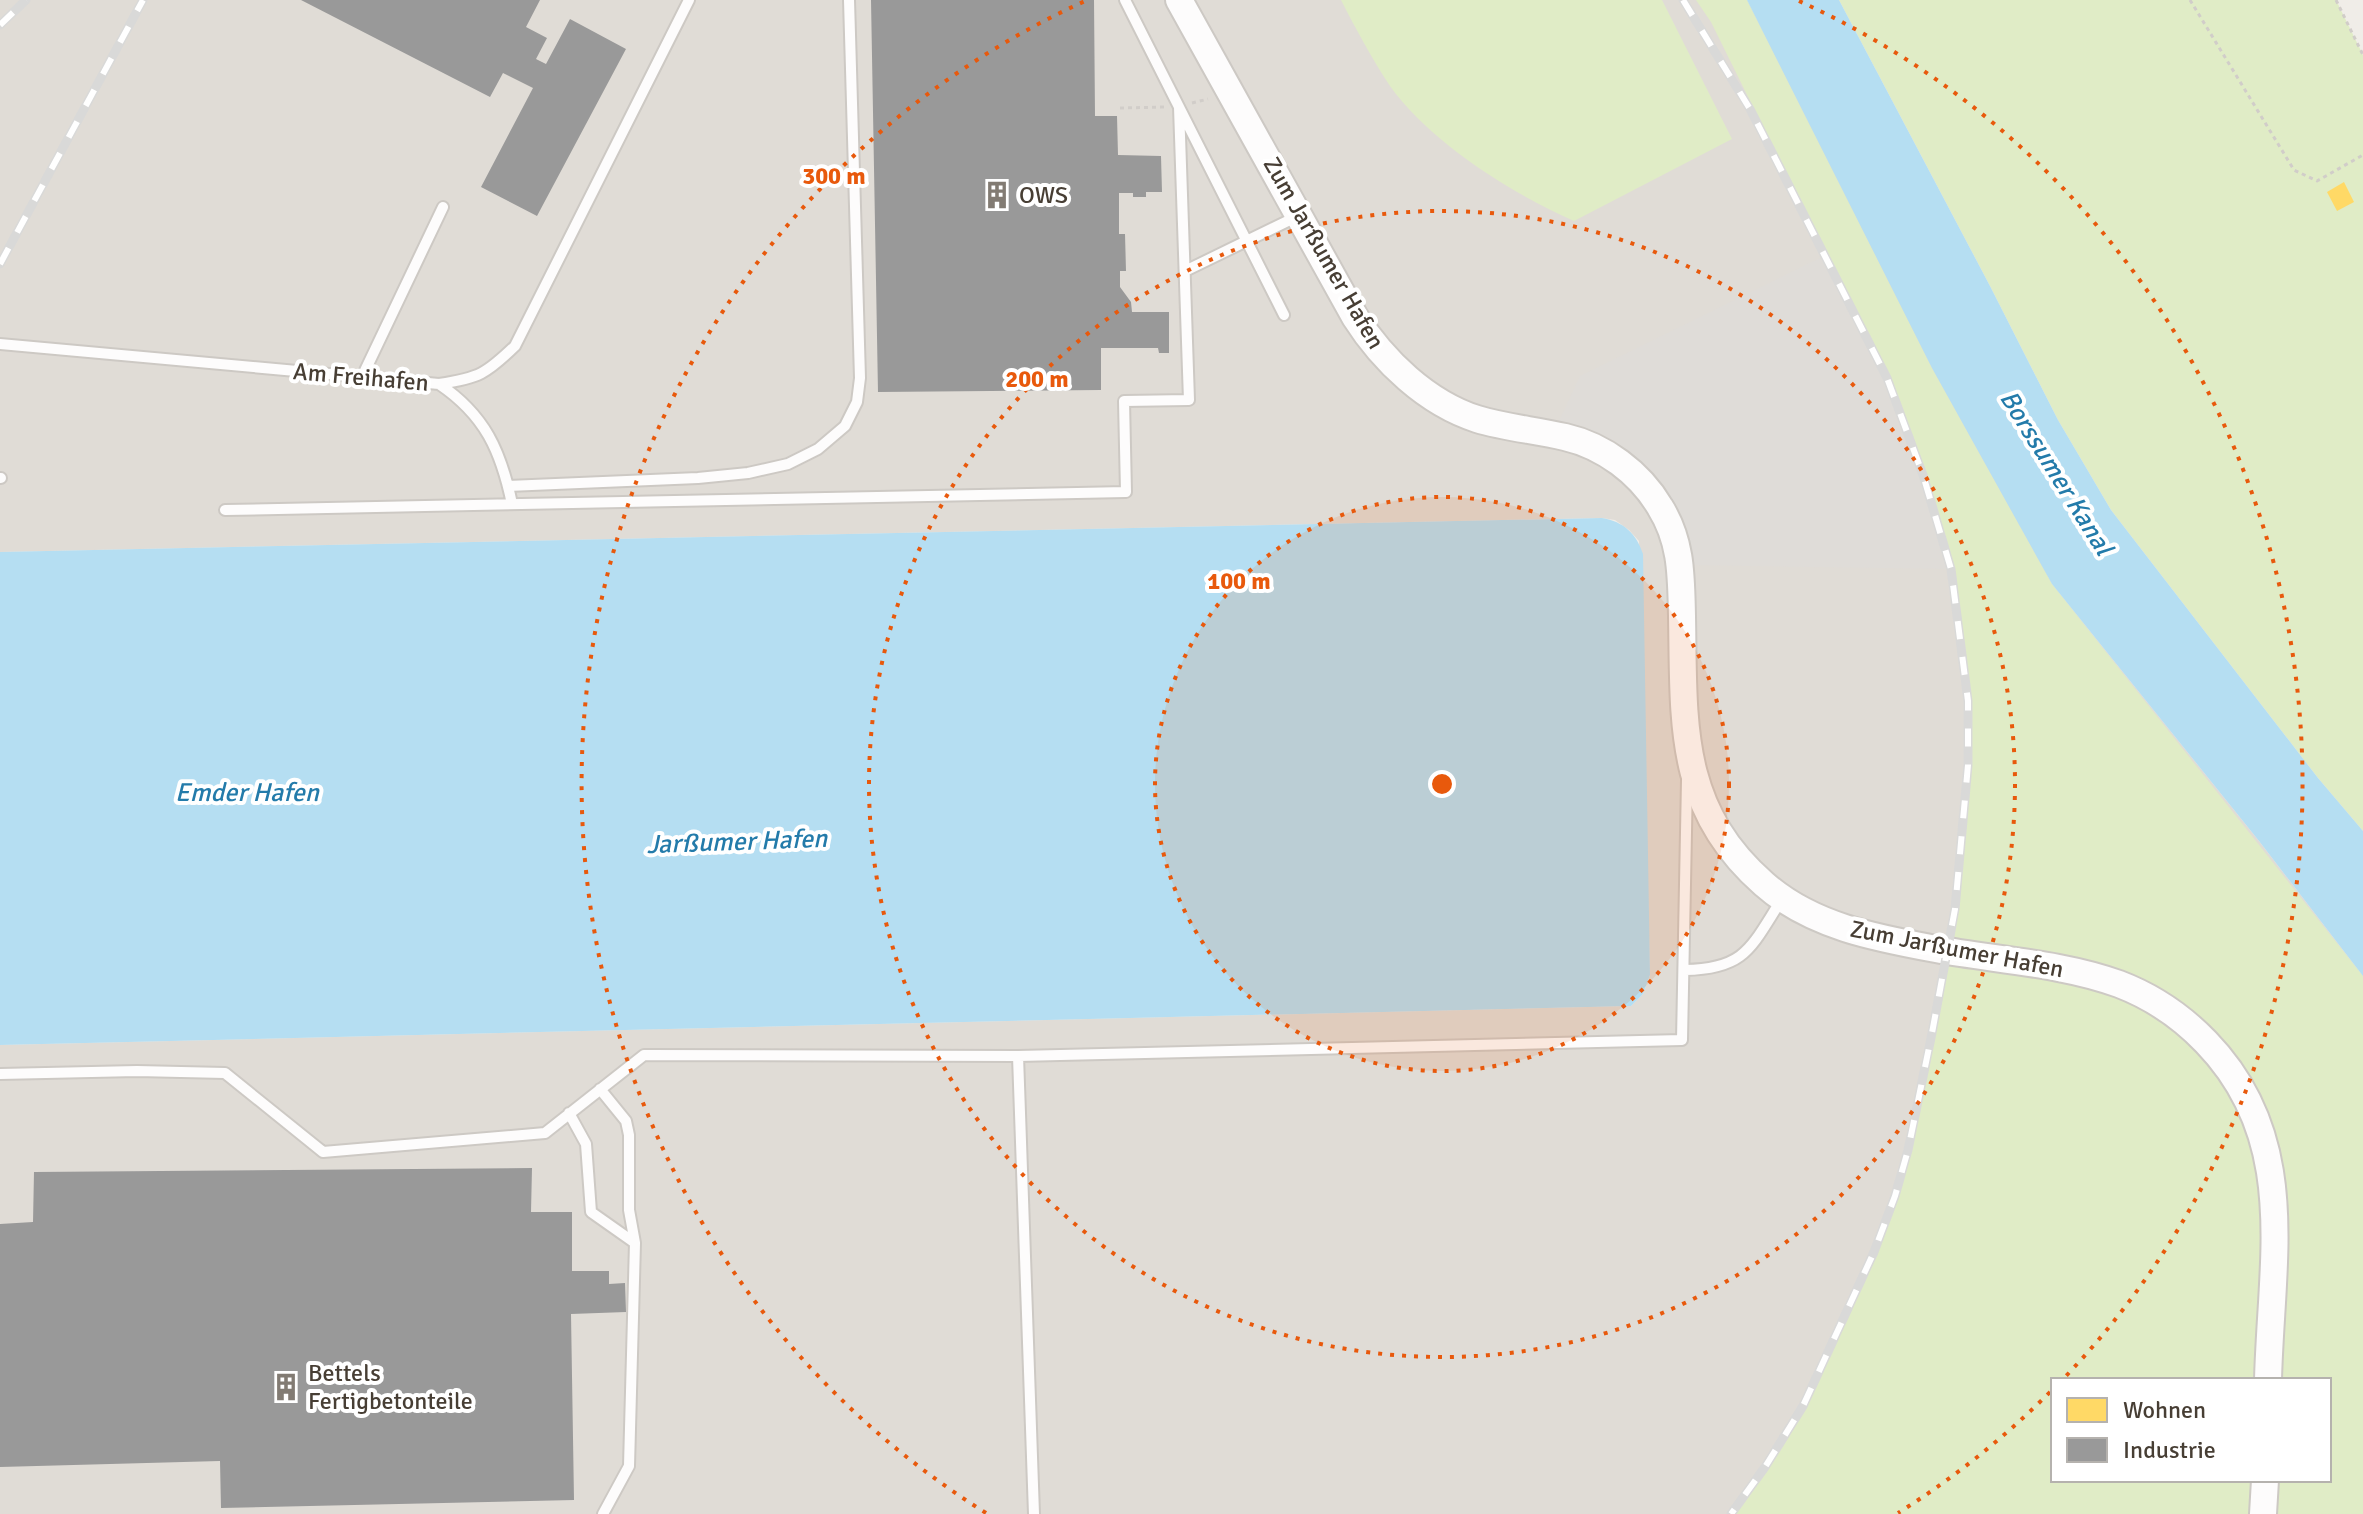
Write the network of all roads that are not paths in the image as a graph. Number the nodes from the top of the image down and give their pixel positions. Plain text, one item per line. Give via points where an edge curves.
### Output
1 (689, 0) edge
2 (849, 0) edge
3 (1125, 0) edge
4 (1179, 0) edge
5 (1179, 107) junction
6 (443, 207) dead end
7 (1299, 215) junction
8 (1247, 241) junction
9 (1185, 271) junction
10 (1284, 315) dead end
11 (0, 344) edge
12 (362, 377) junction
13 (439, 384) junction
14 (508, 486) junction
15 (512, 504) junction
16 (225, 510) dead end
17 (1687, 754) junction
18 (1782, 899) junction
19 (1685, 970) junction
20 (1018, 1056) junction
21 (0, 1074) edge
22 (600, 1089) junction
23 (569, 1113) junction
24 (635, 1243) junction
25 (2268, 1378) edge
26 (2265, 1482) edge
27 (603, 1514) edge
28 (1034, 1514) edge
29 (2263, 1514) edge

1 - 13 lane, Am Freihafen via 515,346 471,379
2 - 14 lane via 860,378 857,402 845,426 818,449 788,464 748,473
3 - 5 lane
4 - 7 street, Zum Jarßumer Hafen
5 - 8 lane
5 - 9 lane
6 - 12 lane
7 - 8 lane
7 - 17 street, Zum Jarßumer Hafen via 1371,342 1402,373 1479,420 1570,438 1597,450 1632,473 1653,497 1672,528 1681,565
8 - 9 lane
8 - 10 lane
9 - 15 lane via 1189,400 1124,401 1126,492
11 - 12 lane, Am Freihafen
12 - 13 lane, Am Freihafen
13 - 14 lane via 463,400 485,431 504,464
14 - 15 lane
15 - 16 lane
17 - 18 street, Zum Jarßumer Hafen via 1704,805 1729,848
17 - 19 lane
18 - 19 lane via 1737,960 1711,970
18 - 25 street, Zum Jarßumer Hafen via 1874,936 2116,983 2190,1025 2234,1074 2268,1154 2273,1209
19 - 20 lane via 1682,1040
20 - 22 lane via 644,1055
20 - 28 lane
21 - 23 lane via 225,1073 323,1152 545,1133
22 - 23 lane
22 - 24 lane via 626,1121
23 - 24 lane via 586,1144 591,1212
24 - 27 lane via 629,1466
26 - 29 street

